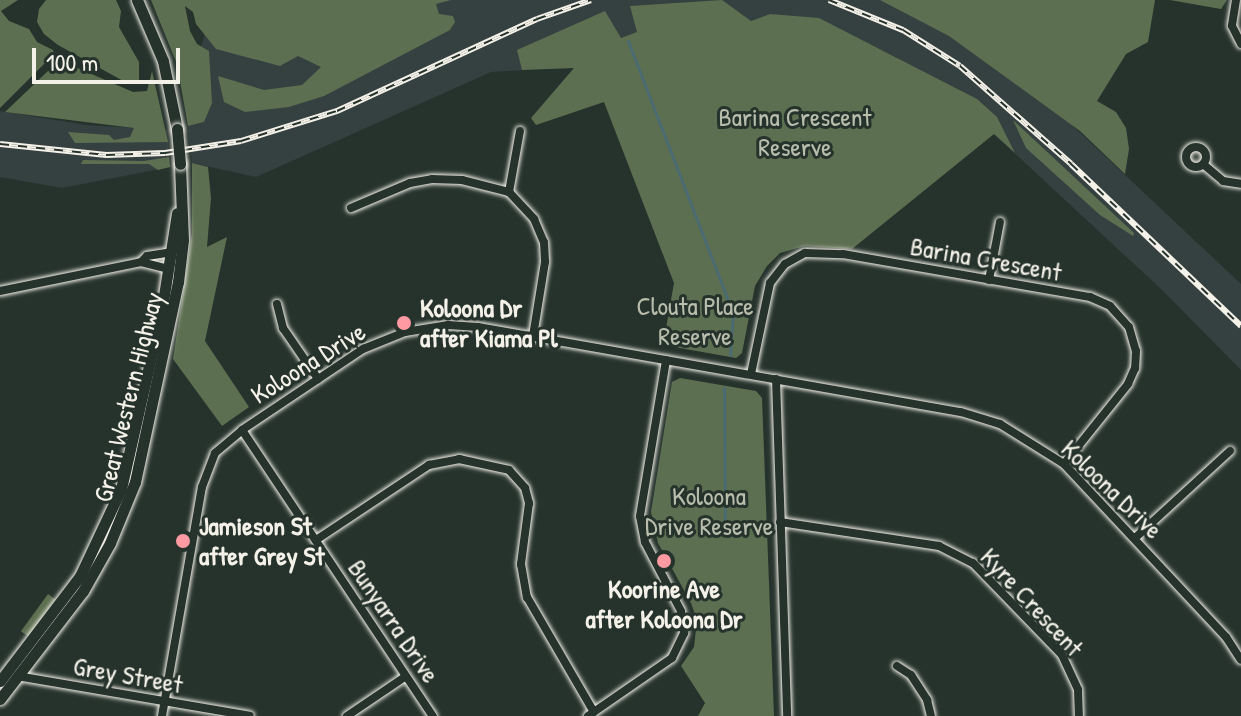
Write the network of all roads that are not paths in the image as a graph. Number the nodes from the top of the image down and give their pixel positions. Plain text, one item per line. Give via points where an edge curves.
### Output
1 (137, 0) edge
2 (1236, 0) edge
3 (1241, 44) edge
4 (520, 131) dead end
5 (1203, 164) dead end
6 (1241, 184) edge
7 (509, 192) junction
8 (351, 208) dead end
9 (1000, 222) dead end
10 (177, 252) junction
11 (141, 262) junction
12 (169, 269) junction
13 (989, 280) junction
14 (0, 291) edge
15 (277, 304) dead end
16 (533, 336) junction
17 (666, 360) junction
18 (751, 374) junction
19 (318, 379) junction
20 (776, 379) junction
21 (242, 430) junction
22 (1230, 451) dead end
23 (1064, 464) junction
24 (780, 522) junction
25 (1135, 538) junction
26 (316, 540) junction
27 (1240, 657) edge
28 (897, 666) dead end
29 (2, 676) edge
30 (19, 676) junction
31 (406, 676) junction
32 (0, 699) edge
33 (165, 701) junction
34 (591, 714) edge
35 (162, 716) edge
36 (250, 716) edge
37 (347, 716) edge
38 (433, 716) edge
39 (787, 716) edge
40 (931, 716) edge
41 (1079, 716) edge

1 - 10 main road, Great Western Highway, bridge via 163,61 177,129
2 - 3 street via 1232,26
4 - 7 street
5 - 6 street via 1223,181
7 - 8 street via 462,180 432,179
7 - 16 street via 534,219 544,242
9 - 13 street
10 - 11 street via 147,256
10 - 12 main road, Great Western Highway
10 - 30 main road, Great Western Highway via 146,440 122,516 83,591
11 - 12 street
11 - 14 street
12 - 29 main road, Great Western Highway via 135,437 111,516 66,597
13 - 18 street, Barina Crescent via 843,254 805,253 785,264 770,283
13 - 23 street, Barina Crescent via 1102,301 1118,313 1132,335 1132,377
15 - 19 street via 283,328
16 - 17 street, Koloona Drive
16 - 19 street, Koloona Drive via 464,325 416,329 374,343
17 - 18 street, Koloona Drive
17 - 34 street via 640,516 645,542 681,611 684,633 672,658
18 - 20 street, Koloona Drive
19 - 21 street, Koloona Drive
20 - 23 street, Koloona Drive via 974,416 1014,431
20 - 24 street
21 - 26 street, Bunyarra Drive
21 - 33 street, Koloona Drive via 215,453 206,470
22 - 25 street
23 - 25 street, Koloona Drive
24 - 39 street
24 - 41 street, Kyre Crescent via 939,546 973,563 1062,655 1078,690
25 - 27 street, Koloona Drive
26 - 31 street, Bunyarra Drive
26 - 34 street via 438,462 459,459 509,470 525,488 529,503 521,564 527,597
28 - 40 street via 911,675
29 - 30 street, Grey Street
30 - 32 main road, Great Western Highway
30 - 33 street, Grey Street
31 - 37 street
31 - 38 street, Bunyarra Drive
33 - 35 street, Koloona Drive
33 - 36 street, Grey Street

